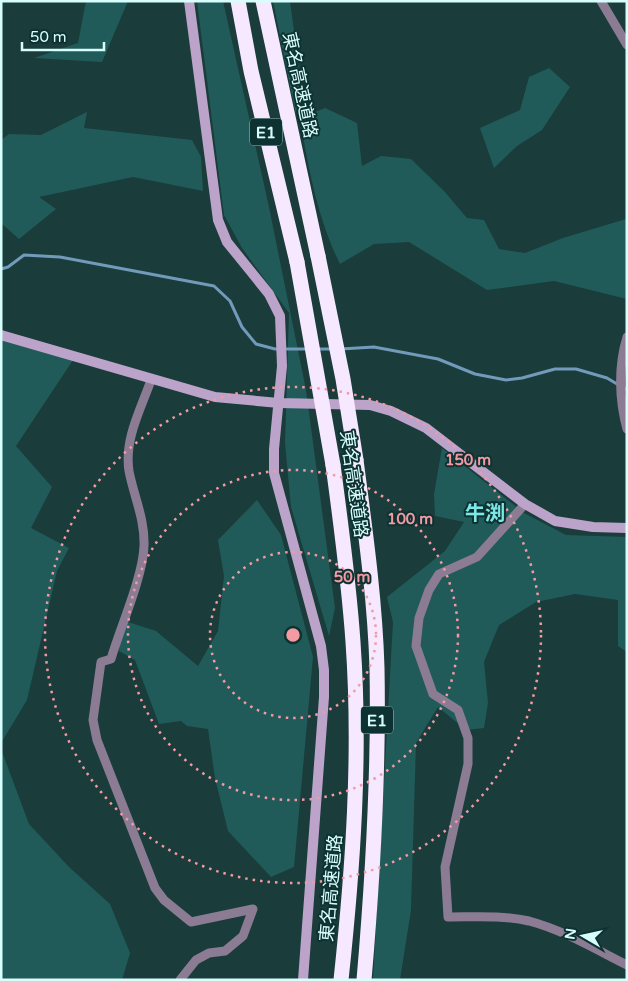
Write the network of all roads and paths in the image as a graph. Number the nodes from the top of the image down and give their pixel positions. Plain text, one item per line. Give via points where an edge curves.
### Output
1 (189, 1) edge
2 (238, 1) edge
3 (263, 1) edge
4 (601, 1) edge
5 (627, 45) edge
6 (1, 335) edge
7 (627, 337) edge
8 (151, 380) junction
9 (279, 403) junction
10 (627, 429) edge
11 (525, 504) junction
12 (627, 528) edge
13 (627, 965) edge
14 (180, 980) edge
15 (302, 980) edge
16 (341, 980) edge
17 (364, 980) edge

1 - 9 street via 218,220 227,242 269,294 280,316 282,366
2 - 16 highway, 東名高速道路 / E1, bridge via 251,71 297,262 334,464 350,608 356,730 355,822
3 - 17 highway, 東名高速道路 / E1, bridge via 343,379 370,575 376,667 375,829
4 - 5 street
6 - 8 street
7 - 10 street via 621,375 622,412
8 - 9 street via 215,397
8 - 14 street via 135,418 129,470 143,524 144,548 110,659 101,662 93,720 97,740 155,888 164,900 191,922 253,909 243,936 225,951 209,953 196,960
9 - 11 street via 370,405 408,418 426,428
9 - 15 street via 274,473 321,646 324,670
11 - 12 street via 555,521 593,528
11 - 13 street via 477,557 439,574 428,590 419,618 416,646 433,694 458,710 468,738 467,771 445,868 448,917 528,921 571,937

